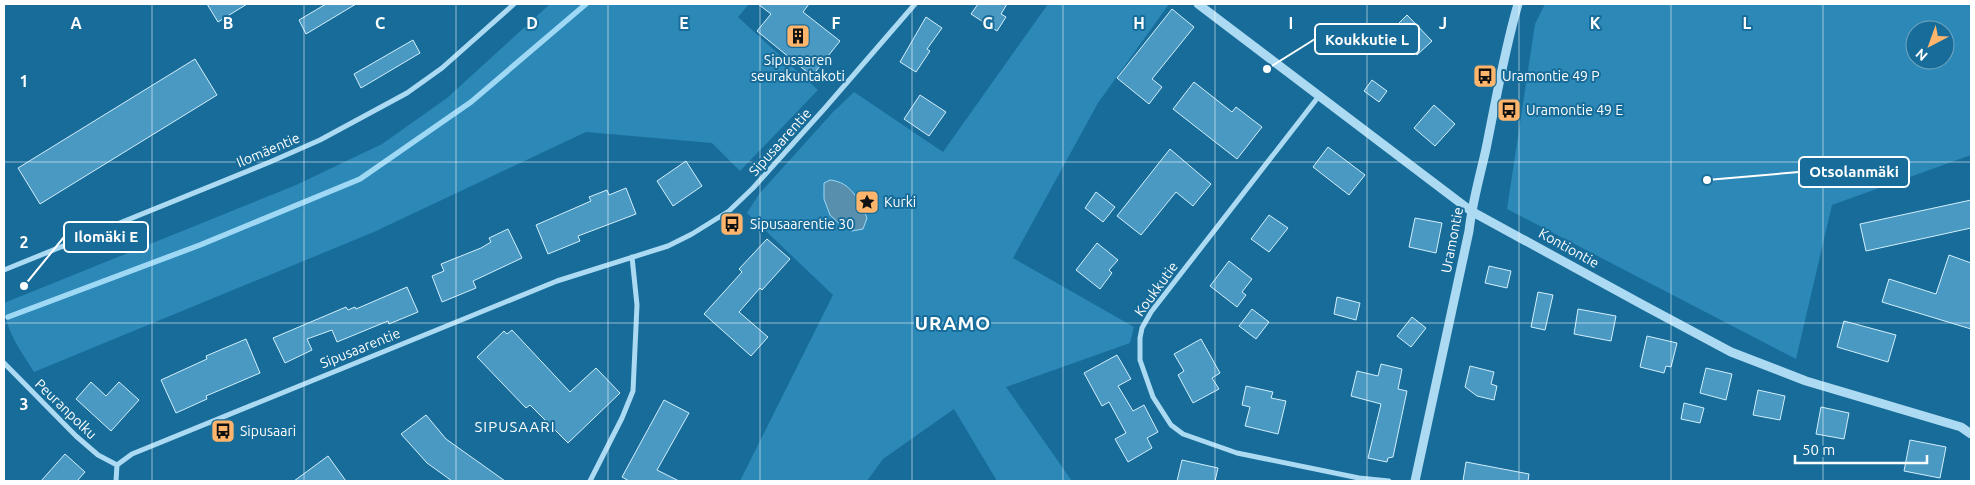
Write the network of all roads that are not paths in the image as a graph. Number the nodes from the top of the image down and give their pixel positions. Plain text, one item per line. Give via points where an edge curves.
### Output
1 (514, 4) edge
2 (915, 4) edge
3 (1198, 4) edge
4 (1518, 4) edge
5 (1318, 96) junction
6 (1471, 210) junction
7 (632, 257) junction
8 (4, 270) edge
9 (4, 363) edge
10 (1971, 434) edge
11 (117, 465) junction
12 (116, 481) edge
13 (590, 481) edge
14 (1389, 481) edge
15 (1415, 481) edge

1 - 8 street, Ilomäentie via 442,68 407,93 320,140
2 - 7 street, Sipusaarentie via 826,108 729,211 668,246
3 - 5 street, Kontiontie
4 - 6 street, Uramontie
5 - 6 street, Kontiontie
5 - 14 street, Koukkutie via 1151,312 1142,328 1140,360 1154,397 1171,425 1183,434 1238,453 1359,478
6 - 10 street, Kontiontie via 1731,352 1806,381 1961,427
6 - 15 street, Uramontie
7 - 11 street, Sipusaarentie via 557,280 132,454
7 - 13 street via 637,305 633,391
9 - 11 street, Peuranpolku via 76,436 98,455
11 - 12 street

